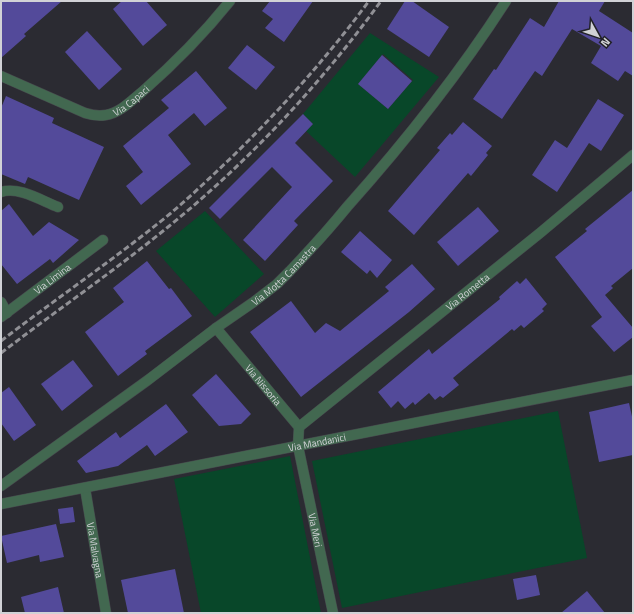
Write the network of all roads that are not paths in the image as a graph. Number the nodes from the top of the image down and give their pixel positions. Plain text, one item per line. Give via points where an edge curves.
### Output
1 (230, 1) edge
2 (506, 1) edge
3 (1, 76) edge
4 (633, 155) edge
5 (1, 192) edge
6 (58, 208) dead end
7 (103, 240) dead end
8 (1, 302) edge
9 (4, 315) edge
10 (216, 328) junction
11 (633, 380) edge
12 (300, 427) junction
13 (298, 446) junction
14 (1, 486) edge
15 (85, 488) junction
16 (1, 504) edge
17 (106, 613) edge
18 (333, 613) edge

1 - 3 street, Via Capaci via 175,63 125,106 106,115 79,111
2 - 10 street, Via Motta Camastra via 431,106 332,225 277,284
4 - 12 street, Via Rometta
5 - 6 street via 21,192
7 - 9 street, Via Limina
8 - 9 street
10 - 12 street, Via Nissoria
10 - 14 street, Via Motta Camastra
11 - 13 street, Via Mandanici
12 - 13 street
13 - 15 street, Via Mandanici
13 - 18 street, Via Meri
15 - 16 street, Via Mandanici
15 - 17 street, Via Malvagna

